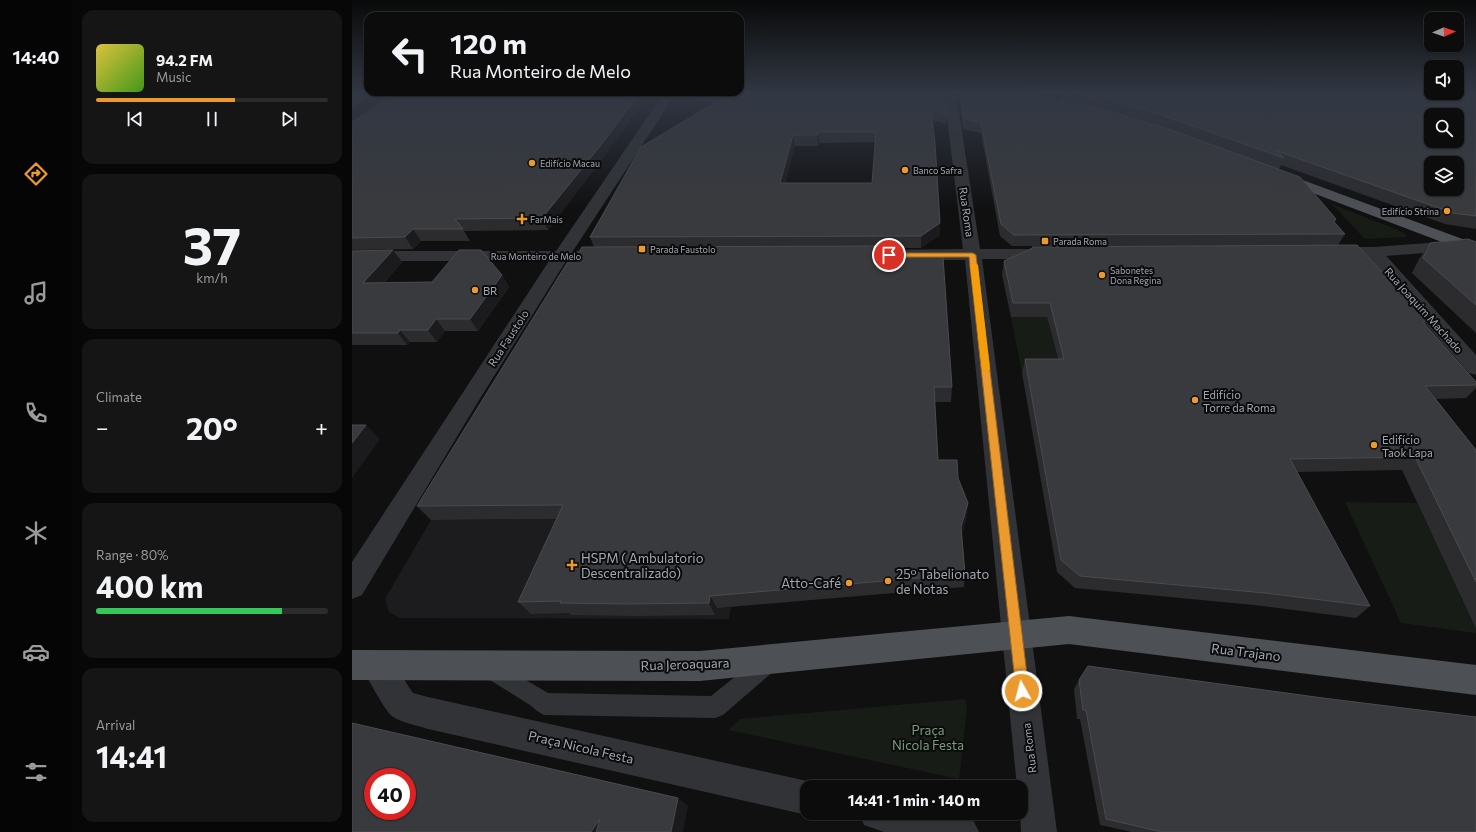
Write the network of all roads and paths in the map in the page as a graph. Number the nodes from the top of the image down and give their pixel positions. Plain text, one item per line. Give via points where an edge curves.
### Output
1 (643, 132) edge
2 (956, 132) edge
3 (1270, 172) edge
4 (1470, 248) edge
5 (1318, 252) edge
6 (1373, 252) junction
7 (1066, 254) edge
8 (857, 255) edge
9 (973, 255) junction
10 (352, 256) edge
11 (561, 256) junction
12 (623, 256) edge
13 (1476, 368) edge
14 (352, 586) edge
15 (1016, 635) junction
16 (772, 660) junction
17 (364, 665) edge
18 (485, 665) junction
19 (1476, 680) edge
20 (800, 796) edge
21 (907, 820) edge
22 (961, 832) edge
23 (1039, 832) edge

1 - 11 street, Rua Faustolo
2 - 9 street, Rua Roma
3 - 4 main road
4 - 6 street
5 - 6 street
6 - 13 street, Rua Joaquim Machado
7 - 9 street
8 - 9 street
9 - 15 street, Rua Roma
10 - 11 street, Rua Monteiro de Melo
11 - 12 street, Rua Monteiro de Melo
11 - 14 street, Rua Faustolo via 468,399
15 - 16 main road, Rua Jeroaquara
15 - 19 main road, Rua Trajano via 1069,630
15 - 23 street, Rua Roma
16 - 18 main road, Rua Jeroaquara via 700,666
16 - 18 lane via 716,707 544,704
17 - 18 main road, Rua Jeroaquara
17 - 20 street, Praça Nicola Festa via 403,705 428,713
21 - 22 street

